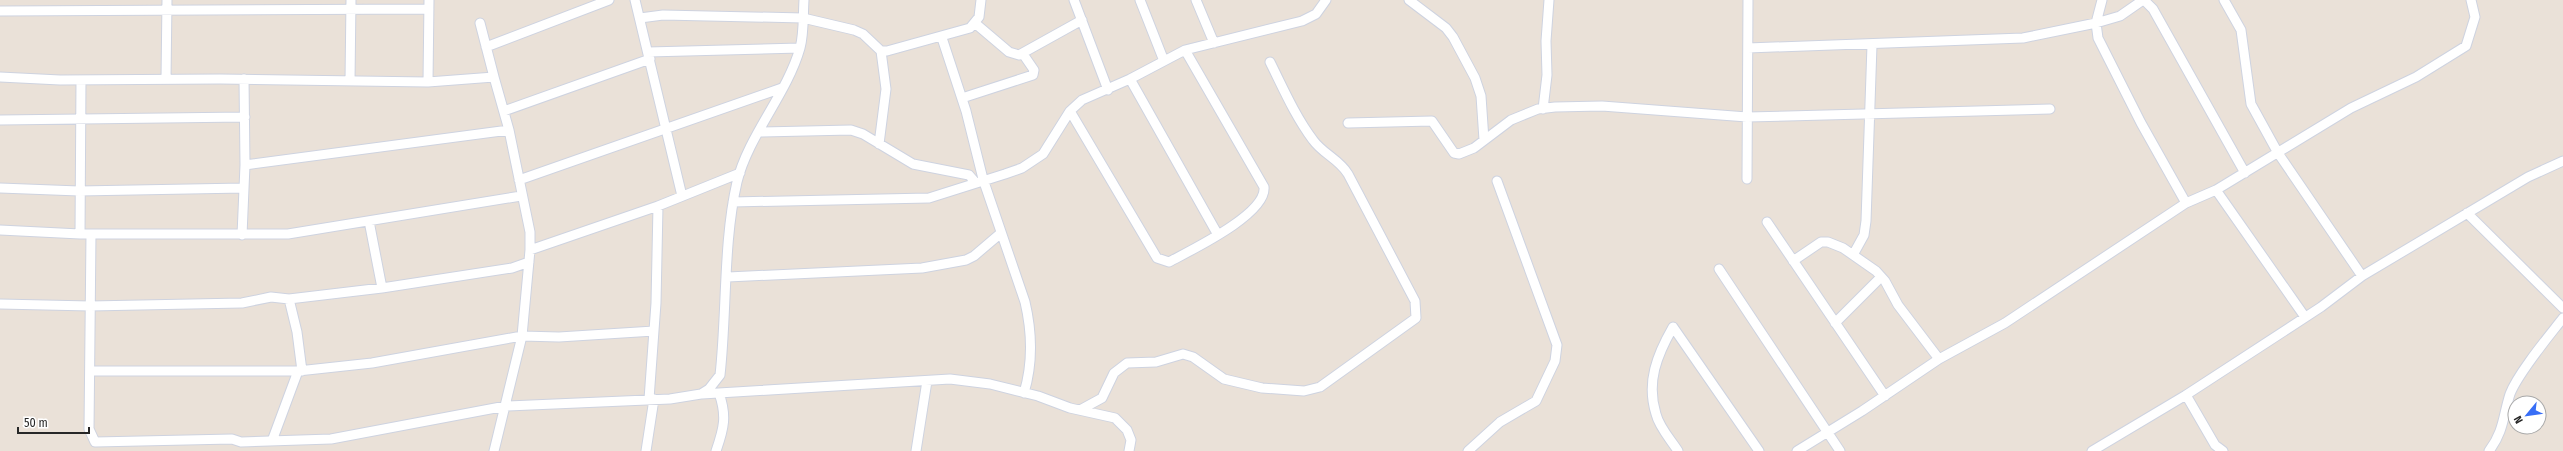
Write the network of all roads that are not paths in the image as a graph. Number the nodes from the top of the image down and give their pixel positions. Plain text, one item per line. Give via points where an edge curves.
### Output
1 (167, 0) edge
2 (609, 0) edge
3 (635, 0) edge
4 (804, 0) edge
5 (981, 0) edge
6 (1074, 0) edge
7 (1140, 0) edge
8 (1196, 0) edge
9 (1326, 0) edge
10 (1409, 0) edge
11 (1549, 0) edge
12 (1748, 0) edge
13 (2102, 0) edge
14 (2144, 0) edge
15 (2224, 0) edge
16 (2471, 0) edge
17 (429, 4) edge
18 (351, 5) edge
19 (0, 11) edge
20 (167, 12) junction
21 (640, 18) junction
22 (803, 18) junction
23 (1082, 20) junction
24 (480, 23) dead end
25 (2096, 23) junction
26 (976, 24) junction
27 (942, 38) junction
28 (1214, 43) junction
29 (1872, 45) junction
30 (486, 47) junction
31 (800, 48) junction
32 (1748, 48) junction
33 (1185, 50) junction
34 (881, 51) junction
35 (1023, 54) junction
36 (649, 55) junction
37 (1164, 61) junction
38 (1270, 62) dead end
39 (0, 77) edge
40 (494, 77) junction
41 (166, 79) junction
42 (244, 79) junction
43 (1130, 79) junction
44 (81, 80) junction
45 (350, 81) junction
46 (428, 82) junction
47 (782, 88) junction
48 (1108, 90) junction
49 (962, 98) junction
50 (1542, 109) junction
51 (2050, 109) dead end
52 (504, 111) junction
53 (1070, 111) junction
54 (1869, 115) junction
55 (245, 117) junction
56 (1747, 117) junction
57 (81, 119) junction
58 (0, 120) edge
59 (1348, 123) dead end
60 (667, 128) junction
61 (509, 130) junction
62 (759, 132) junction
63 (1484, 140) junction
64 (879, 144) junction
65 (2278, 153) junction
66 (2563, 161) edge
67 (245, 165) junction
68 (740, 172) junction
69 (2245, 173) junction
70 (1747, 179) dead end
71 (519, 180) junction
72 (979, 181) junction
73 (1497, 181) dead end
74 (0, 188) edge
75 (244, 188) junction
76 (2216, 190) junction
77 (79, 191) junction
78 (521, 196) junction
79 (682, 196) junction
80 (733, 202) junction
81 (2186, 203) junction
82 (658, 206) junction
83 (2467, 214) junction
84 (369, 221) junction
85 (1767, 222) dead end
86 (0, 230) edge
87 (1001, 233) junction
88 (80, 234) junction
89 (91, 234) junction
90 (242, 235) junction
91 (1218, 235) junction
92 (530, 250) junction
93 (1853, 255) junction
94 (1793, 261) junction
95 (529, 262) junction
96 (1719, 269) dead end
97 (728, 276) junction
98 (2362, 276) junction
99 (1881, 277) junction
100 (382, 288) junction
101 (289, 299) junction
102 (0, 304) edge
103 (90, 306) junction
104 (2563, 308) edge
105 (2305, 317) junction
106 (2563, 318) edge
107 (1835, 322) junction
108 (654, 331) junction
109 (522, 336) junction
110 (1939, 359) junction
111 (90, 371) junction
112 (300, 371) junction
113 (927, 381) junction
114 (719, 392) junction
115 (1024, 393) junction
116 (701, 394) junction
117 (2186, 395) junction
118 (1885, 396) junction
119 (652, 399) junction
120 (506, 406) junction
121 (1080, 410) junction
122 (1826, 433) junction
123 (272, 441) junction
124 (240, 447) edge
125 (494, 451) edge
126 (646, 451) edge
127 (716, 451) edge
128 (916, 451) edge
129 (1129, 451) edge
130 (1468, 451) edge
131 (1678, 451) edge
132 (1759, 451) edge
133 (1797, 451) edge
134 (1840, 451) edge
135 (2092, 451) edge
136 (2223, 451) edge
137 (2489, 451) edge

1 - 20 street
2 - 30 street
3 - 21 street
4 - 22 street
5 - 26 street
6 - 23 street
7 - 37 street
8 - 28 street
9 - 28 street via 1316,14 1302,20
10 - 63 street via 1446,28 1456,42 1475,78 1481,96
11 - 50 street via 1547,75
12 - 32 street
13 - 25 street
14 - 25 street via 2120,16
14 - 69 street via 2153,9
15 - 65 street via 2241,30 2251,104
16 - 65 street via 2475,17 2466,46 2416,77 2351,108
17 - 18 street
17 - 46 street
18 - 20 street
18 - 45 street
19 - 20 street
20 - 41 street
21 - 22 street via 663,15
21 - 36 street
22 - 31 street
22 - 34 street via 854,30 863,34
23 - 35 street
23 - 48 street
24 - 30 street
25 - 29 street via 2023,38
25 - 81 street via 2101,45
26 - 27 street via 963,32
26 - 35 street via 1009,52
27 - 34 street via 905,48
27 - 49 street
28 - 33 street
29 - 32 street
29 - 54 street
30 - 40 street
31 - 36 street
31 - 47 street
32 - 56 street
33 - 37 street
33 - 91 street via 1264,187 1263,199 1259,206
34 - 64 street via 886,88
35 - 49 street via 1034,70 1033,75
36 - 52 street
36 - 60 street
37 - 43 street
38 - 121 street via 1314,142 1335,158 1348,174 1414,300 1416,318 1320,387 1304,391 1262,388 1224,379 1193,357 1183,354 1156,362 1127,364 1114,373 1102,398
39 - 44 street
40 - 46 street
40 - 52 street
41 - 42 street
41 - 44 street
42 - 45 street
42 - 55 street
43 - 48 street
43 - 91 street
44 - 57 street
45 - 46 street
47 - 60 street
47 - 62 street
48 - 53 street via 1082,100
49 - 72 street
50 - 56 street via 1602,106
50 - 63 street via 1511,120
51 - 54 street
52 - 61 street
53 - 72 street via 1043,154 1022,168
53 - 91 street via 1157,258 1169,262
54 - 56 street
54 - 93 street via 1866,221 1864,235
55 - 57 street
55 - 67 street
56 - 70 street
57 - 58 street
57 - 77 street
59 - 63 street via 1432,121 1454,153 1459,154 1474,148
60 - 71 street
60 - 79 street
61 - 67 street
61 - 71 street
62 - 64 street via 851,130
62 - 68 street
64 - 72 street via 913,164 969,175
65 - 69 street
65 - 98 street
66 - 83 street via 2528,177
67 - 75 street
68 - 79 street
68 - 80 street
69 - 76 street
71 - 78 street
72 - 80 street via 922,198
72 - 87 street
73 - 130 street via 1557,345 1555,362 1536,401 1500,422
74 - 77 street
75 - 77 street
75 - 90 street
76 - 81 street
76 - 105 street
77 - 88 street
78 - 84 street
78 - 92 street via 530,232
79 - 82 street
80 - 97 street
81 - 110 street via 2005,323
82 - 92 street
82 - 108 street
83 - 98 street
83 - 104 street
84 - 90 street via 288,234
84 - 100 street
85 - 94 street
86 - 88 street
87 - 97 street via 974,256 953,264 922,268
87 - 115 street via 1025,302 1029,323 1030,374
88 - 89 street
89 - 90 street
89 - 103 street
92 - 95 street
93 - 94 street via 1828,242 1821,242
93 - 99 street
94 - 107 street
95 - 100 street via 512,268
95 - 109 street
96 - 122 street
97 - 116 street via 720,375 709,390
98 - 105 street
99 - 107 street
99 - 110 street via 1927,346
100 - 101 street
101 - 103 street via 271,297 242,303
101 - 112 street via 298,332
102 - 103 street
103 - 111 street
105 - 117 street
106 - 137 street via 2541,346 2511,393 2503,429
107 - 118 street
108 - 109 street via 559,338
108 - 119 street
109 - 112 street via 372,363
109 - 120 street
110 - 118 street
111 - 112 street
111 - 124 street via 89,428 94,442 232,439
112 - 123 street
113 - 114 street
113 - 115 street via 950,379
113 - 128 street
114 - 116 street
114 - 127 street via 725,411 724,425
115 - 121 street
116 - 119 street
117 - 135 street
117 - 136 street via 2215,445
118 - 122 street
119 - 120 street
119 - 126 street
120 - 123 street via 331,438
120 - 125 street
121 - 129 street via 1106,415 1122,423 1131,440
122 - 133 street
122 - 134 street
123 - 124 street
131 - 132 street via 1656,416 1651,386 1653,369 1673,327

